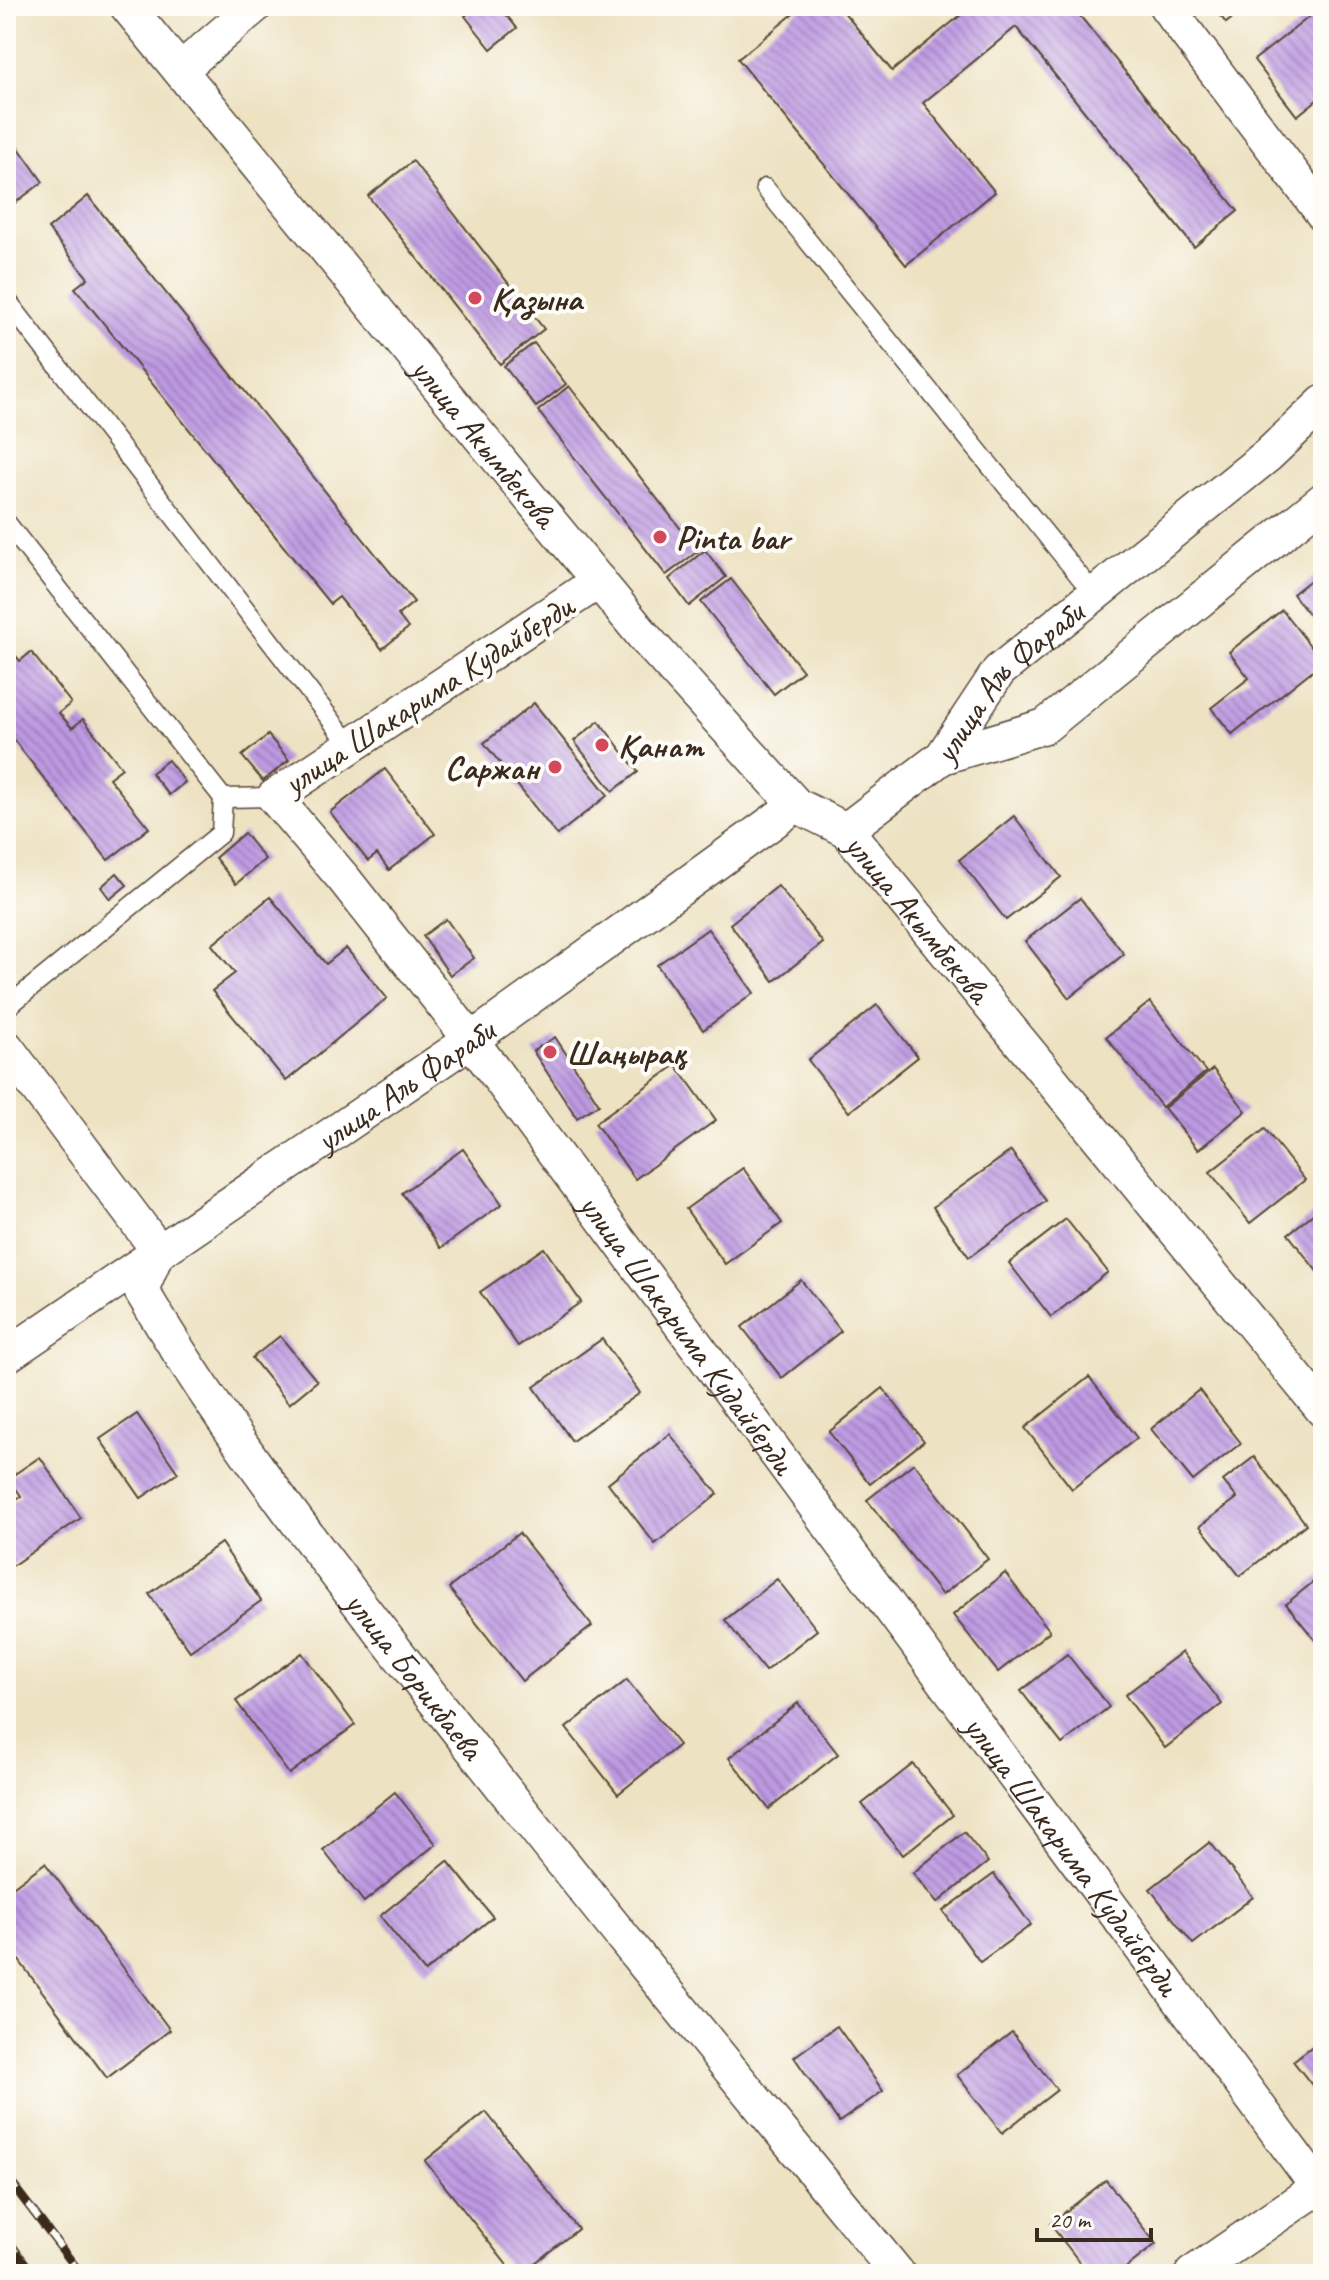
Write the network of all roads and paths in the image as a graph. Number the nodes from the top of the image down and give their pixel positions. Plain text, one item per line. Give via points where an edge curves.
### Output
1 (127, 6) edge
2 (255, 6) edge
3 (1166, 6) edge
4 (180, 70) junction
5 (765, 188) dead end
6 (1323, 214) edge
7 (6, 299) edge
8 (1323, 403) edge
9 (1323, 500) edge
10 (6, 522) edge
11 (599, 581) junction
12 (1094, 594) junction
13 (352, 747) junction
14 (942, 757) junction
15 (274, 797) junction
16 (223, 798) junction
17 (796, 805) junction
18 (846, 830) junction
19 (6, 1008) edge
20 (471, 1040) junction
21 (6, 1047) edge
22 (158, 1250) junction
23 (6, 1356) edge
24 (1323, 1410) edge
25 (1321, 2189) edge
26 (898, 2274) edge
27 (1192, 2274) edge

1 - 4 street, улица Акымбекова
2 - 4 street
3 - 6 street
4 - 11 street, улица Акымбекова
5 - 12 lane
7 - 13 lane
8 - 12 street, улица Аль Фараби via 1268,455
9 - 14 street, улица Аль Фараби via 1045,726
10 - 16 lane
11 - 13 street, улица Шакарима Кудайберди
11 - 17 street, улица Акымбекова
12 - 14 street, улица Аль Фараби via 999,671
13 - 15 street, улица Шакарима Кудайберди
14 - 18 street
15 - 16 lane
15 - 20 street, улица Шакарима Кудайберди
16 - 19 lane via 221,833
17 - 18 street, улица Акымбекова
17 - 20 street, улица Аль Фараби
18 - 24 street, улица Акымбекова
20 - 22 street, улица Аль Фараби
20 - 25 street, улица Шакарима Кудайберди
21 - 22 street
22 - 23 street, улица Аль Фараби
22 - 26 street, улица Борикбаева via 141,1290 183,1361 313,1545 549,1847
25 - 27 street

